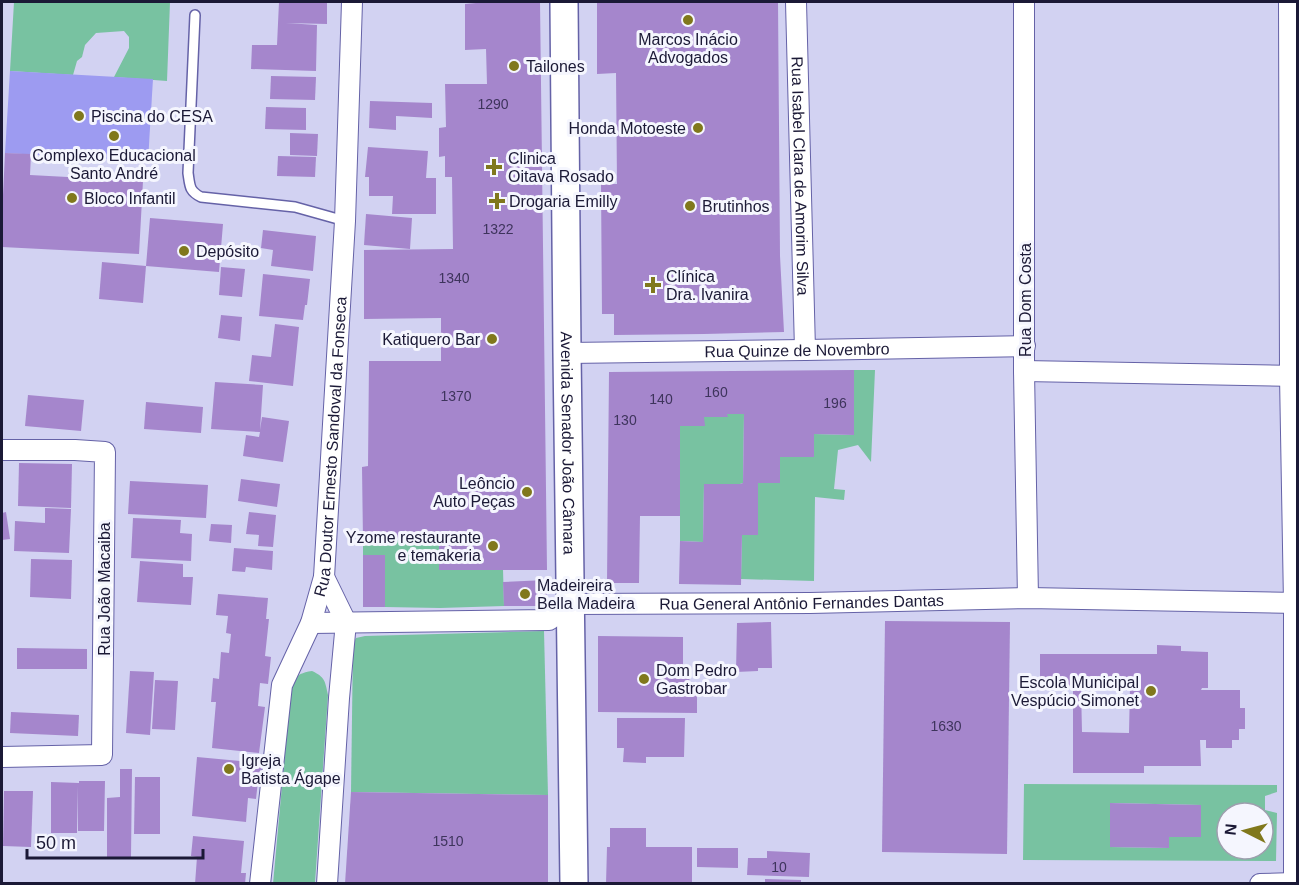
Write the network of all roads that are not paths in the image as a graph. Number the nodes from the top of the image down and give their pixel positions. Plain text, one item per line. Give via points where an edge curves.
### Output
1 (352, 2) edge
2 (564, 2) edge
3 (796, 2) edge
4 (1024, 2) edge
5 (1289, 2) edge
6 (195, 15) dead end
7 (345, 221) junction
8 (1025, 346) junction
9 (805, 350) junction
10 (567, 353) junction
11 (1024, 371) junction
12 (1294, 376) edge
13 (2, 450) edge
14 (324, 577) junction
15 (1028, 598) junction
16 (1296, 603) edge
17 (570, 604) junction
18 (346, 622) junction
19 (310, 623) junction
20 (2, 757) edge
21 (1296, 841) edge
22 (1294, 883) edge
23 (260, 884) edge
24 (327, 884) edge
25 (574, 884) edge
26 (1260, 884) edge

1 - 7 street, Rua Doutor Ernesto Sandoval da Fonseca
2 - 10 main road, Avenida Senador João Câmara
3 - 9 street, Rua Isabel Clara de Amorim Silva
4 - 8 street, Rua Dom Costa
5 - 12 street
6 - 7 lane via 188,173 194,194 201,198 295,207
7 - 14 street, Rua Doutor Ernesto Sandoval da Fonseca
8 - 9 street, Rua Quinze de Novembro
8 - 11 street, Rua Dom Costa
9 - 10 street, Rua Quinze de Novembro
10 - 17 main road, Avenida Senador João Câmara
11 - 12 street
11 - 15 street, Rua Dom Costa
12 - 16 street
13 - 20 street, Rua João Macaiba via 105,452 102,755
14 - 18 street
14 - 19 street, Rua Doutor Ernesto Sandoval da Fonseca
15 - 16 street, Rua General Antônio Fernandes Dantas
15 - 17 street, Rua General Antônio Fernandes Dantas
16 - 21 street
17 - 18 street via 549,620
17 - 25 main road, Avenida Senador João Câmara
18 - 19 street
18 - 24 street
19 - 23 street, Rua Doutor Ernesto Sandoval da Fonseca via 282,685
21 - 22 street
22 - 26 street

